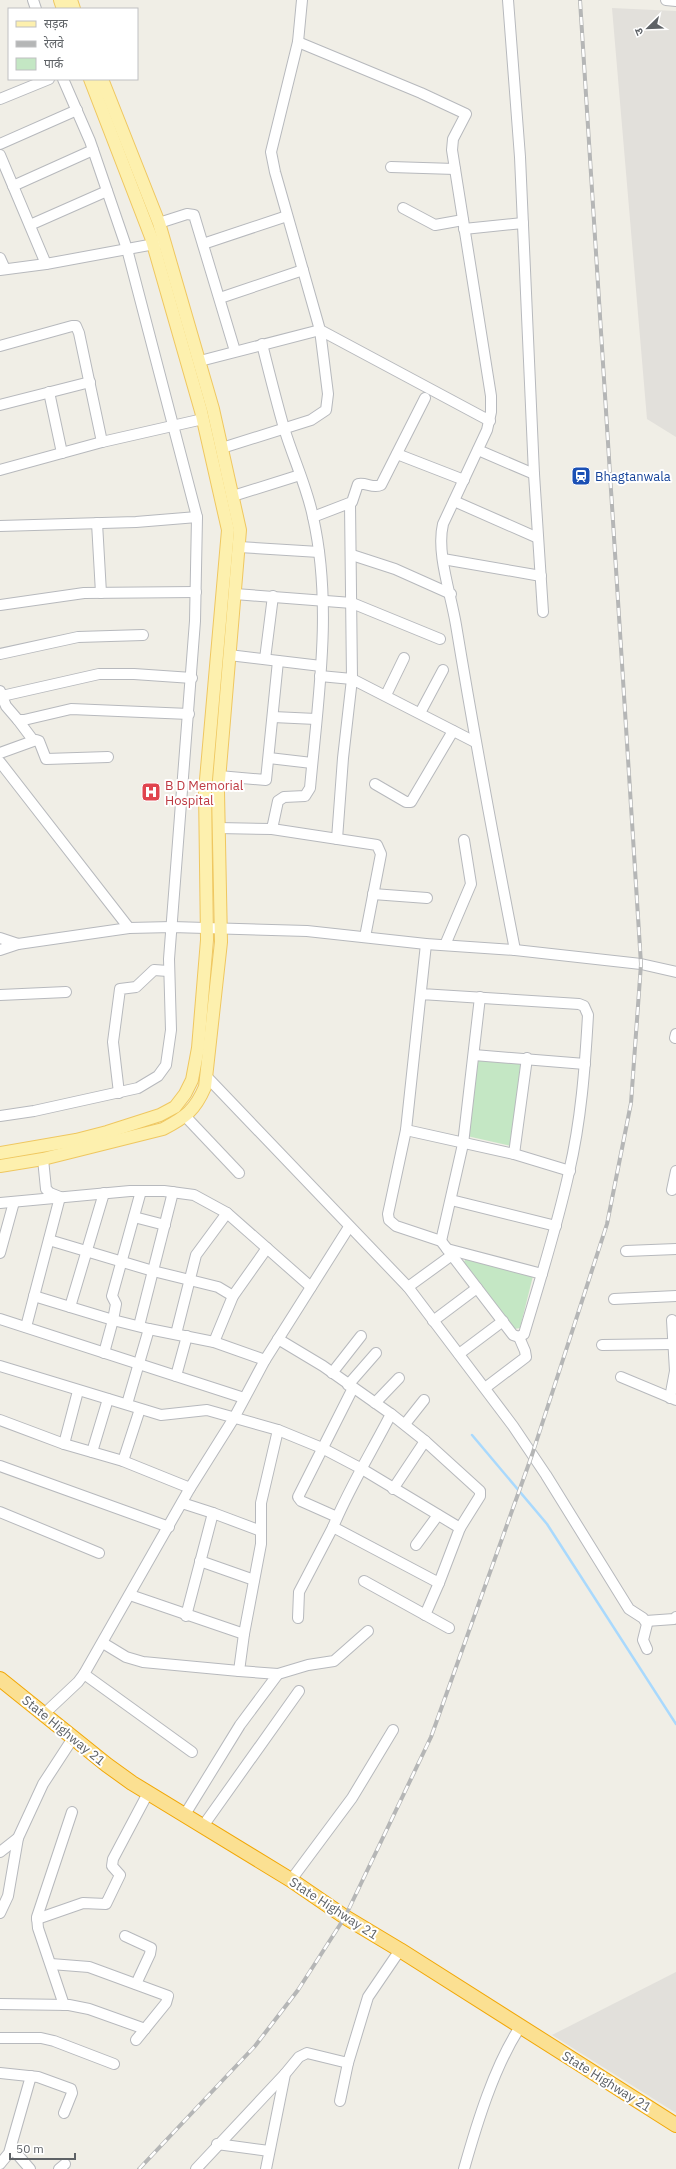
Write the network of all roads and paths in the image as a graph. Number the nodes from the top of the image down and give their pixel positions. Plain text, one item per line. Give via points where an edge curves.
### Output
1 (302, 0) edge
2 (508, 0) edge
3 (666, 0) edge
4 (676, 1) edge
5 (298, 42) junction
6 (47, 80) edge
7 (63, 80) edge
8 (90, 80) edge
9 (102, 80) edge
10 (0, 99) edge
11 (77, 110) junction
12 (0, 144) edge
13 (93, 150) junction
14 (0, 155) edge
15 (391, 167) dead end
16 (455, 169) junction
17 (13, 186) junction
18 (107, 191) junction
19 (403, 208) dead end
20 (287, 216) junction
21 (159, 223) junction
22 (523, 223) junction
23 (463, 224) junction
24 (30, 225) junction
25 (159, 243) junction
26 (203, 244) junction
27 (127, 249) junction
28 (0, 258) edge
29 (46, 264) junction
30 (2, 270) edge
31 (303, 270) junction
32 (220, 298) junction
33 (320, 330) junction
34 (262, 344) junction
35 (0, 346) edge
36 (235, 351) junction
37 (200, 361) junction
38 (90, 382) junction
39 (49, 392) junction
40 (425, 398) dead end
41 (0, 405) edge
42 (203, 419) junction
43 (490, 421) junction
44 (175, 425) junction
45 (284, 428) junction
46 (102, 442) junction
47 (222, 448) junction
48 (478, 450) junction
49 (62, 453) junction
50 (397, 454) junction
51 (0, 470) edge
52 (534, 474) junction
53 (300, 475) junction
54 (464, 480) junction
55 (233, 496) junction
56 (454, 501) junction
57 (350, 504) junction
58 (197, 517) junction
59 (313, 517) junction
60 (97, 522) junction
61 (0, 526) edge
62 (538, 538) junction
63 (239, 547) junction
64 (319, 552) junction
65 (352, 555) junction
66 (443, 559) junction
67 (541, 576) junction
68 (196, 592) junction
69 (101, 593) junction
70 (235, 594) junction
71 (451, 594) junction
72 (272, 596) junction
73 (324, 600) junction
74 (352, 603) junction
75 (0, 605) edge
76 (543, 612) dead end
77 (143, 635) dead end
78 (440, 639) dead end
79 (0, 654) edge
80 (230, 655) junction
81 (404, 658) dead end
82 (265, 659) junction
83 (278, 661) junction
84 (443, 670) dead end
85 (320, 671) junction
86 (192, 678) junction
87 (352, 679) junction
88 (1, 694) edge
89 (386, 695) junction
90 (420, 713) junction
91 (189, 714) junction
92 (273, 717) junction
93 (316, 719) junction
94 (18, 720) junction
95 (453, 731) junction
96 (33, 740) junction
97 (475, 742) junction
98 (0, 752) edge
99 (108, 757) dead end
100 (269, 758) junction
101 (0, 762) edge
102 (312, 763) junction
103 (219, 776) junction
104 (375, 784) dead end
105 (218, 828) junction
106 (272, 829) junction
107 (337, 839) junction
108 (464, 840) dead end
109 (373, 894) junction
110 (427, 898) dead end
111 (172, 927) junction
112 (129, 928) junction
113 (208, 929) junction
114 (221, 929) junction
115 (365, 937) junction
116 (0, 938) edge
117 (18, 944) junction
118 (426, 944) junction
119 (445, 945) junction
120 (0, 950) edge
121 (515, 950) junction
122 (168, 971) junction
123 (676, 972) edge
124 (66, 992) dead end
125 (421, 994) junction
126 (0, 995) edge
127 (480, 997) junction
128 (474, 1055) junction
129 (527, 1058) junction
130 (585, 1064) junction
131 (206, 1076) junction
132 (119, 1093) junction
133 (0, 1116) edge
134 (185, 1116) junction
135 (406, 1130) junction
136 (463, 1144) junction
137 (0, 1153) edge
138 (514, 1154) junction
139 (43, 1159) junction
140 (0, 1166) edge
141 (570, 1171) junction
142 (676, 1171) edge
143 (239, 1173) dead end
144 (672, 1190) dead end
145 (142, 1191) junction
146 (173, 1192) junction
147 (104, 1193) junction
148 (60, 1197) junction
149 (451, 1200) junction
150 (0, 1202) edge
151 (14, 1202) junction
152 (227, 1213) junction
153 (134, 1217) junction
154 (165, 1225) junction
155 (556, 1226) junction
156 (349, 1227) junction
157 (49, 1240) junction
158 (267, 1248) junction
159 (447, 1248) junction
160 (676, 1249) edge
161 (87, 1251) junction
162 (626, 1251) dead end
163 (0, 1253) edge
164 (122, 1260) junction
165 (153, 1271) junction
166 (542, 1274) junction
167 (190, 1280) junction
168 (311, 1287) junction
169 (408, 1287) junction
170 (477, 1288) junction
171 (34, 1296) junction
172 (233, 1296) junction
173 (676, 1296) edge
174 (614, 1299) dead end
175 (70, 1307) junction
176 (0, 1319) edge
177 (112, 1320) junction
178 (672, 1320) dead end
179 (434, 1321) junction
180 (503, 1321) junction
181 (26, 1327) junction
182 (144, 1328) junction
183 (176, 1334) junction
184 (186, 1336) junction
185 (361, 1336) dead end
186 (519, 1337) junction
187 (278, 1339) junction
188 (214, 1342) junction
189 (674, 1344) junction
190 (602, 1345) dead end
191 (104, 1353) junction
192 (376, 1353) dead end
193 (459, 1354) junction
194 (675, 1358) edge
195 (265, 1360) junction
196 (140, 1365) junction
197 (0, 1366) edge
198 (332, 1373) junction
199 (176, 1376) junction
200 (621, 1377) dead end
201 (400, 1378) dead end
202 (351, 1387) junction
203 (485, 1388) junction
204 (78, 1391) junction
205 (244, 1398) junction
206 (108, 1399) junction
207 (673, 1399) edge
208 (424, 1400) dead end
209 (375, 1403) junction
210 (127, 1404) junction
211 (140, 1409) junction
212 (391, 1414) junction
213 (234, 1418) junction
214 (0, 1420) edge
215 (405, 1424) junction
216 (278, 1430) junction
217 (425, 1441) junction
218 (64, 1444) junction
219 (322, 1448) junction
220 (92, 1452) junction
221 (123, 1461) junction
222 (0, 1466) edge
223 (362, 1469) junction
224 (190, 1488) junction
225 (394, 1489) junction
226 (182, 1503) junction
227 (0, 1512) edge
228 (213, 1513) junction
229 (438, 1515) junction
230 (337, 1517) junction
231 (168, 1527) junction
232 (333, 1528) junction
233 (460, 1528) junction
234 (261, 1531) junction
235 (416, 1545) dead end
236 (99, 1553) dead end
237 (200, 1561) junction
238 (254, 1580) junction
239 (364, 1581) dead end
240 (439, 1583) junction
241 (130, 1595) junction
242 (425, 1615) junction
243 (186, 1616) junction
244 (676, 1617) edge
245 (298, 1618) dead end
246 (646, 1621) junction
247 (449, 1628) dead end
248 (368, 1632) dead end
249 (244, 1634) junction
250 (103, 1643) junction
251 (647, 1649) dead end
252 (239, 1670) junction
253 (84, 1674) junction
254 (278, 1674) junction
255 (0, 1679) edge
256 (299, 1691) dead end
257 (45, 1714) junction
258 (393, 1730) dead end
259 (73, 1738) junction
260 (192, 1752) dead end
261 (148, 1793) junction
262 (72, 1812) dead end
263 (184, 1816) junction
264 (203, 1826) junction
265 (18, 1838) junction
266 (0, 1852) edge
267 (291, 1880) junction
268 (0, 1913) edge
269 (37, 1919) junction
270 (125, 1936) dead end
271 (400, 1950) junction
272 (51, 1964) junction
273 (136, 1984) junction
274 (0, 2004) edge
275 (64, 2005) junction
276 (520, 2027) junction
277 (145, 2029) junction
278 (0, 2038) edge
279 (136, 2040) dead end
280 (348, 2063) junction
281 (114, 2064) dead end
282 (0, 2073) edge
283 (285, 2074) junction
284 (31, 2076) junction
285 (340, 2101) dead end
286 (64, 2113) dead end
287 (676, 2125) edge
288 (217, 2144) junction
289 (11, 2147) junction
290 (269, 2151) junction
291 (0, 2164) edge
292 (30, 2169) edge
293 (196, 2169) edge
294 (266, 2169) edge
295 (464, 2169) edge

1 - 5 street
2 - 22 street via 518,116
3 - 4 street
5 - 16 street via 466,114 453,139
5 - 20 street via 271,152
6 - 10 street
7 - 11 street
8 - 25 main road
9 - 21 main road
11 - 12 street
11 - 13 street
13 - 17 street
13 - 18 street
14 - 17 street
15 - 16 street
16 - 23 street
17 - 24 street
18 - 24 street
18 - 27 street
19 - 23 street via 435,225
20 - 26 street
20 - 31 street
21 - 25 main road
21 - 26 street via 191,213 194,215
22 - 23 street
22 - 52 street
23 - 43 street via 491,396
24 - 29 street
25 - 27 street
25 - 37 main road
25 - 42 main road
26 - 32 street
27 - 29 street
27 - 44 street
28 - 30 street
29 - 30 street
31 - 32 street
31 - 33 street
32 - 36 street
33 - 34 street
33 - 43 street
33 - 45 street via 328,394 326,410 311,420
34 - 36 street
34 - 45 street
35 - 38 street via 76,326
36 - 37 street
37 - 47 main road
38 - 39 street
38 - 46 street
39 - 41 street
39 - 49 street
40 - 50 street
42 - 44 street
42 - 113 main road via 228,530 205,791
43 - 48 street
44 - 46 street
44 - 58 street
45 - 47 street
45 - 53 street
46 - 49 street
47 - 55 main road
48 - 52 street
48 - 54 street
49 - 51 street
50 - 54 street
50 - 57 street via 380,485 375,487 358,484 354,501
52 - 62 street
53 - 55 street
53 - 59 street
54 - 56 street
55 - 63 main road via 240,530
56 - 62 street
56 - 66 street via 440,536
57 - 59 street
57 - 65 street
58 - 60 street
58 - 68 street
59 - 64 street
60 - 61 street
60 - 69 street
62 - 67 street
63 - 64 street
63 - 70 main road
64 - 73 street
65 - 71 street via 394,569
65 - 74 street
66 - 67 street
66 - 71 street
67 - 76 street
68 - 69 street
68 - 86 street
69 - 75 street via 71,594
70 - 72 street
70 - 80 main road
71 - 97 street
72 - 73 street
72 - 82 street
73 - 74 street
73 - 85 street
74 - 78 street
74 - 87 street
77 - 79 street via 78,636
80 - 82 street
80 - 103 main road
81 - 89 street
82 - 83 street
83 - 85 street
83 - 92 street
84 - 90 street
85 - 87 street
85 - 93 street
86 - 88 street via 99,674
86 - 91 street
87 - 89 street
87 - 107 street
88 - 94 street via 6,706
89 - 90 street
90 - 95 street
91 - 94 street via 71,710
91 - 111 street
92 - 93 street
92 - 100 street
93 - 102 street
94 - 96 street
95 - 97 street
95 - 104 street via 411,802 406,802
96 - 98 street
96 - 99 street via 39,741 43,756 50,760
97 - 121 street
100 - 102 street
100 - 103 street via 265,780
101 - 112 street
102 - 106 street via 308,794 278,801
103 - 105 main road
105 - 106 street
105 - 114 main road
106 - 107 street
107 - 109 street via 372,843 380,849
108 - 119 street via 471,884
109 - 110 street
109 - 115 street
111 - 112 street
111 - 113 street
111 - 122 street
112 - 117 street
113 - 114 street
113 - 137 main road via 198,1048 193,1074 185,1094 175,1107 160,1115 108,1132
114 - 115 street via 307,931
114 - 131 main road
115 - 118 street
116 - 117 street
117 - 120 street
118 - 119 street
118 - 125 street
119 - 121 street
121 - 123 street via 641,964
122 - 132 street via 170,1030 166,1065 158,1076 147,1083
122 - 132 street via 154,970 136,987 120,989 113,1042
124 - 126 street
125 - 127 street
125 - 135 street
127 - 128 street
127 - 130 street via 584,1006 588,1015
128 - 129 street
128 - 136 street
129 - 130 street
129 - 138 street
130 - 141 street
131 - 134 main road via 201,1097 195,1108
131 - 156 street
132 - 133 street
134 - 139 main road via 163,1129
134 - 143 street
135 - 136 street
135 - 159 street via 388,1214 389,1220 396,1226
136 - 138 street
136 - 149 street
138 - 141 street
139 - 140 main road
139 - 148 street via 46,1189
141 - 155 street
142 - 144 street
145 - 146 street
145 - 147 street
145 - 153 street
146 - 152 street via 194,1195
146 - 154 street
147 - 148 street
147 - 161 street
148 - 151 street
148 - 157 street
149 - 155 street
149 - 159 street
150 - 151 street
151 - 163 street
152 - 158 street
152 - 167 street via 199,1249
153 - 154 street
153 - 164 street
154 - 165 street
155 - 166 street
156 - 168 street
156 - 169 street
157 - 161 street
157 - 171 street
158 - 168 street
158 - 172 street
159 - 166 street
159 - 169 street
159 - 170 street
160 - 162 street
161 - 164 street
161 - 175 street
164 - 165 street
164 - 177 street via 112,1296 116,1304
165 - 167 street
165 - 182 street
166 - 186 street via 524,1334
167 - 172 street via 218,1287
167 - 183 street
168 - 187 street
169 - 179 street
170 - 179 street
170 - 180 street
171 - 175 street
171 - 181 street
172 - 188 street
173 - 174 street
175 - 177 street
176 - 181 street
177 - 182 street
177 - 191 street
178 - 189 street
179 - 193 street
180 - 186 street via 513,1335
180 - 193 street
181 - 191 street
182 - 183 street
182 - 196 street
183 - 184 street
184 - 188 street
184 - 199 street
185 - 198 street
186 - 203 street via 526,1357
187 - 195 street
187 - 198 street
188 - 195 street
189 - 190 street
189 - 194 street
191 - 196 street
192 - 202 street
193 - 203 street
194 - 207 street
195 - 205 street
196 - 199 street
196 - 210 street
197 - 204 street
198 - 202 street
199 - 205 street
200 - 207 street
201 - 209 street
202 - 209 street
202 - 219 street
203 - 246 street via 546,1475 626,1605
204 - 206 street
204 - 218 street
205 - 213 street
206 - 210 street
206 - 220 street
208 - 215 street
209 - 212 street
210 - 211 street
211 - 213 street via 166,1415 206,1410
211 - 221 street
212 - 215 street
212 - 223 street
213 - 216 street
213 - 224 street
214 - 218 street
215 - 217 street
216 - 219 street
216 - 234 street via 261,1503
217 - 225 street
217 - 233 street via 480,1491 480,1496
218 - 220 street
219 - 223 street
219 - 230 street via 298,1497 301,1501
220 - 221 street
221 - 224 street
222 - 231 street
223 - 225 street
223 - 230 street
224 - 226 street
225 - 229 street
226 - 228 street
226 - 231 street
227 - 236 street
228 - 234 street
228 - 237 street
229 - 233 street
229 - 235 street
230 - 232 street
231 - 241 street
232 - 240 street
232 - 245 street via 299,1592
233 - 240 street
234 - 238 street via 262,1544
237 - 238 street
237 - 243 street
238 - 249 street
239 - 242 street
240 - 242 street
241 - 243 street
241 - 250 street
242 - 247 street
243 - 249 street
244 - 246 street
246 - 251 street via 643,1640
248 - 254 street via 334,1661
249 - 252 street
250 - 252 street via 142,1662
250 - 253 street
252 - 254 street
253 - 257 street
253 - 260 street
254 - 263 street via 240,1725
255 - 257 highway, State Highway 21
256 - 264 street
257 - 259 highway, State Highway 21
258 - 267 street via 352,1798
259 - 261 highway, State Highway 21 via 106,1765
259 - 265 street via 43,1784
261 - 263 highway, State Highway 21
261 - 269 street via 113,1859 112,1866 120,1875 106,1904 83,1904
262 - 269 street
263 - 264 highway, State Highway 21
264 - 267 highway, State Highway 21
265 - 266 street
265 - 268 street via 8,1896
267 - 271 highway, State Highway 21
269 - 272 street
270 - 273 street via 151,1948
271 - 276 highway, State Highway 21
271 - 280 street via 368,1997
272 - 273 street via 82,1966
272 - 275 street
273 - 277 street via 168,1996 166,2003
274 - 275 street
275 - 277 street via 89,2009
276 - 287 highway, State Highway 21
276 - 295 street via 504,2052
277 - 279 street
278 - 281 street via 54,2041
280 - 283 street via 307,2053 299,2057
280 - 285 street
282 - 284 street
283 - 288 street
283 - 290 street
284 - 286 street via 71,2089 72,2093
284 - 289 street
288 - 290 street
288 - 293 street
289 - 291 street
289 - 292 street
290 - 294 street

